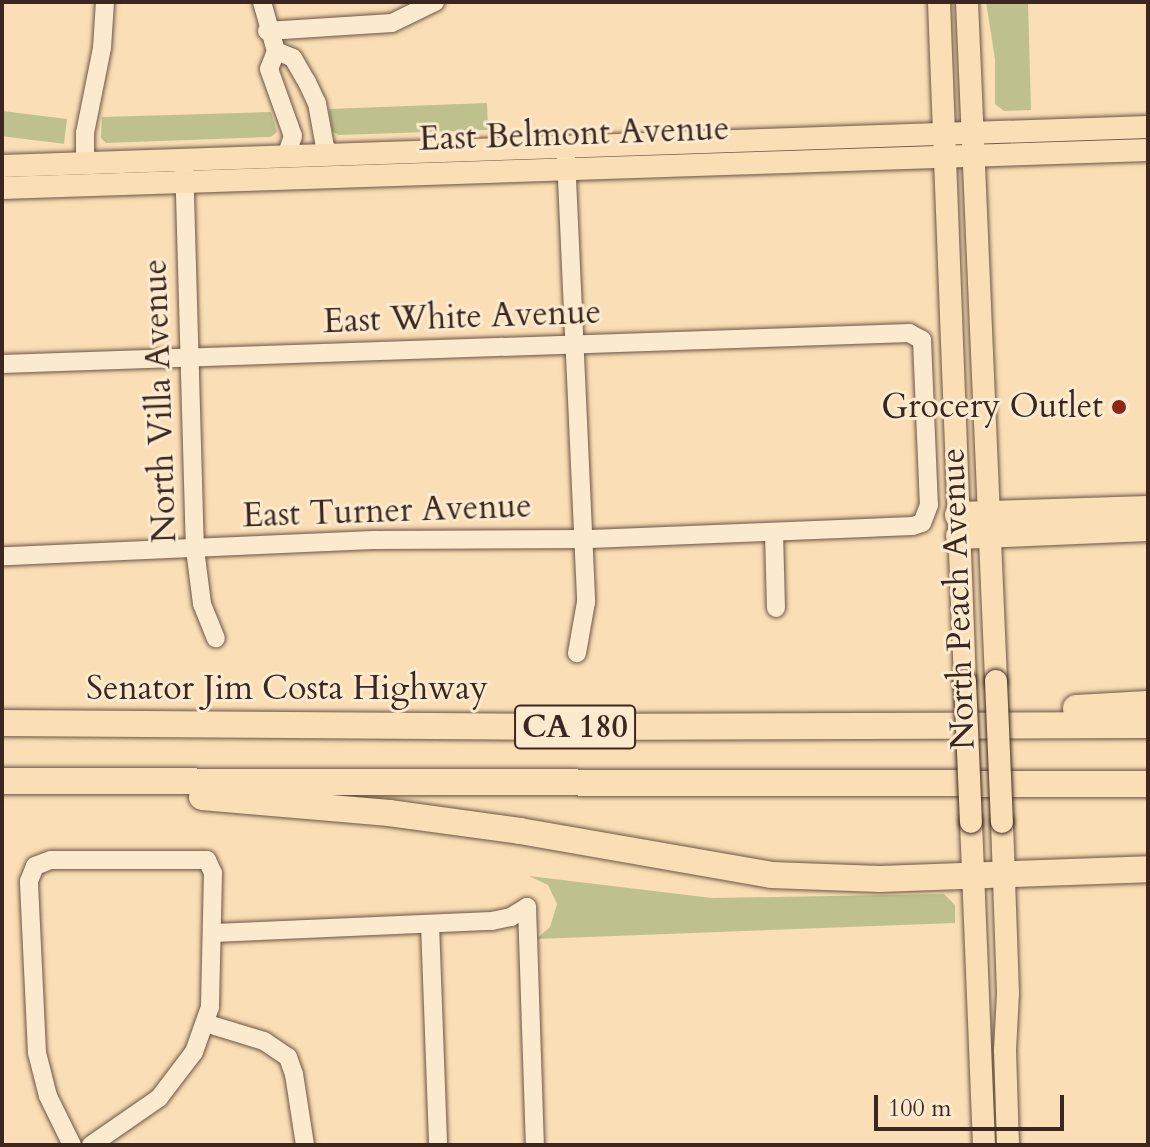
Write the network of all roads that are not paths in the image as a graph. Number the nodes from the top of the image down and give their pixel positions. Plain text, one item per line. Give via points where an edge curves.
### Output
1 (105, 2) edge
2 (262, 2) edge
3 (435, 2) edge
4 (939, 2) edge
5 (967, 2) edge
6 (267, 31) junction
7 (276, 51) junction
8 (1148, 127) edge
9 (972, 132) junction
10 (944, 133) junction
11 (566, 145) junction
12 (1148, 150) edge
13 (332, 154) junction
14 (286, 156) junction
15 (973, 156) junction
16 (944, 157) junction
17 (85, 163) junction
18 (2, 166) edge
19 (567, 168) junction
20 (184, 170) junction
21 (2, 188) edge
22 (922, 340) joint
23 (575, 346) junction
24 (191, 358) junction
25 (2, 364) edge
26 (1148, 509) edge
27 (989, 524) junction
28 (958, 525) junction
29 (1148, 528) edge
30 (774, 532) junction
31 (584, 539) junction
32 (195, 549) junction
33 (2, 556) edge
34 (776, 608) dead end
35 (216, 638) dead end
36 (577, 653) dead end
37 (1148, 704) edge
38 (2, 723) edge
39 (1148, 725) edge
40 (566, 727) junction
41 (14, 781) edge
42 (1148, 784) edge
43 (1148, 869) edge
44 (973, 877) junction
45 (1004, 877) junction
46 (430, 924) junction
47 (214, 933) junction
48 (205, 1023) junction
49 (979, 1035) junction
50 (1007, 1107) junction
51 (982, 1109) junction
52 (72, 1145) edge
53 (91, 1145) edge
54 (305, 1145) edge
55 (438, 1145) edge
56 (535, 1145) edge
57 (984, 1145) edge
58 (998, 1145) edge
59 (1008, 1145) edge

1 - 17 street
2 - 6 street
3 - 6 street via 392,23
4 - 10 main road, North Peach Avenue
5 - 9 main road, North Peach Avenue
6 - 7 street
7 - 13 street via 293,58 300,69 317,103 325,147
7 - 14 street via 269,69 293,136
8 - 9 main road, East Belmont Avenue
9 - 10 main road, East Belmont Avenue
9 - 15 main road, North Peach Avenue
10 - 11 main road, East Belmont Avenue
10 - 16 main road, North Peach Avenue
11 - 13 main road, East Belmont Avenue
11 - 19 street
12 - 15 main road, East Belmont Avenue
13 - 14 main road, East Belmont Avenue
14 - 20 main road, East Belmont Avenue
15 - 16 main road, East Belmont Avenue
15 - 27 main road, North Peach Avenue
16 - 19 main road, East Belmont Avenue
16 - 28 main road, North Peach Avenue
17 - 18 main road, East Belmont Avenue
17 - 20 main road, East Belmont Avenue
19 - 20 main road, East Belmont Avenue
19 - 23 street
20 - 21 main road, East Belmont Avenue
20 - 24 street, North Villa Avenue
22 - 23 street, East White Avenue via 909,333
22 - 30 street, East Turner Avenue via 929,505 922,523
23 - 24 street, East White Avenue
23 - 31 street
24 - 25 street, East White Avenue
24 - 32 street, North Villa Avenue
26 - 27 highway
27 - 28 highway
27 - 29 highway
27 - 45 main road, North Peach Avenue, bridge
28 - 44 main road, North Peach Avenue, bridge
30 - 31 street, East Turner Avenue
30 - 34 street
31 - 32 street, East Turner Avenue via 375,540
31 - 36 street via 586,602
32 - 33 street, East Turner Avenue
32 - 35 street, North Villa Avenue via 202,604
37 - 40 highway
38 - 40 highway, Senator Jim Costa Highway / CA 180
39 - 40 highway, Senator Jim Costa Highway / CA 180
41 - 42 highway, CA 180
41 - 44 highway via 389,813 771,875
43 - 45 highway
44 - 45 highway
44 - 49 main road, North Peach Avenue
45 - 50 main road, North Peach Avenue
46 - 47 street
46 - 55 street
46 - 56 street via 492,921 527,907
47 - 48 street
47 - 52 street via 213,873 207,860 51,860 35,866 29,881 37,1053 48,1096
48 - 53 street via 194,1052 159,1098
48 - 54 street via 264,1041 288,1057
49 - 50 main road via 994,1060 997,1098
49 - 51 main road, North Peach Avenue
50 - 59 main road, North Peach Avenue
51 - 57 main road, North Peach Avenue
51 - 58 main road via 994,1115

